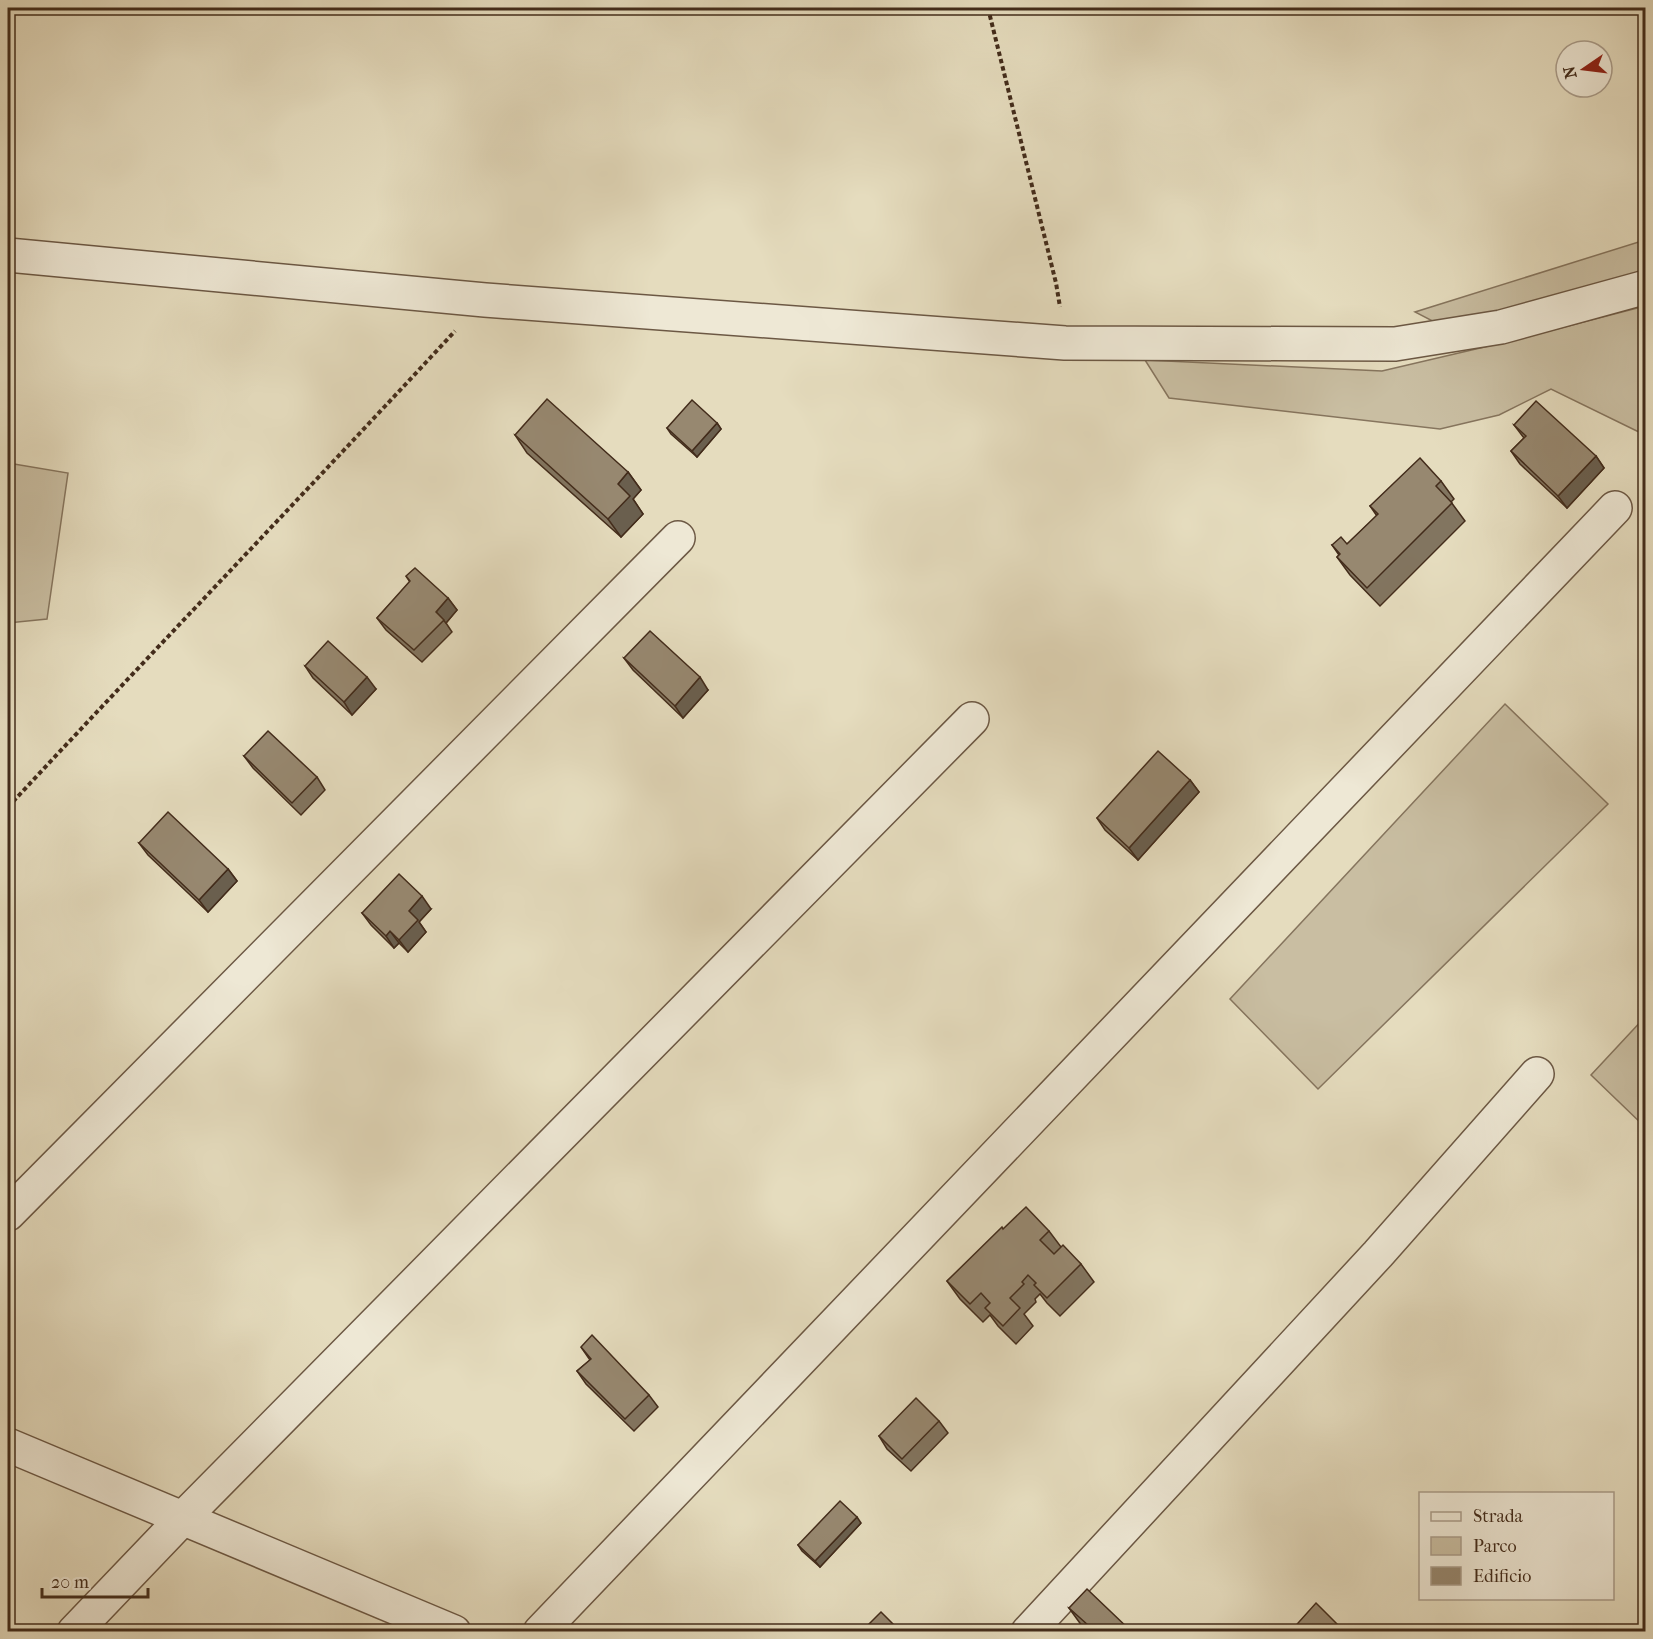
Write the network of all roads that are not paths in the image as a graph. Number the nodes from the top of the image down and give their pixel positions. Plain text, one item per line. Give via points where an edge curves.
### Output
1 (8, 255) edge
2 (1646, 287) edge
3 (1615, 508) dead end
4 (678, 538) dead end
5 (972, 719) dead end
6 (1537, 1074) dead end
7 (8, 1214) edge
8 (8, 1445) edge
9 (182, 1518) junction
10 (74, 1632) edge
11 (454, 1632) edge
12 (540, 1632) edge
13 (1028, 1632) edge

1 - 2 street via 485,300 1065,343 1395,344 1501,327
3 - 12 street
4 - 7 street
5 - 9 street
6 - 13 street via 1378,1254
8 - 9 street
9 - 10 street
9 - 11 street

